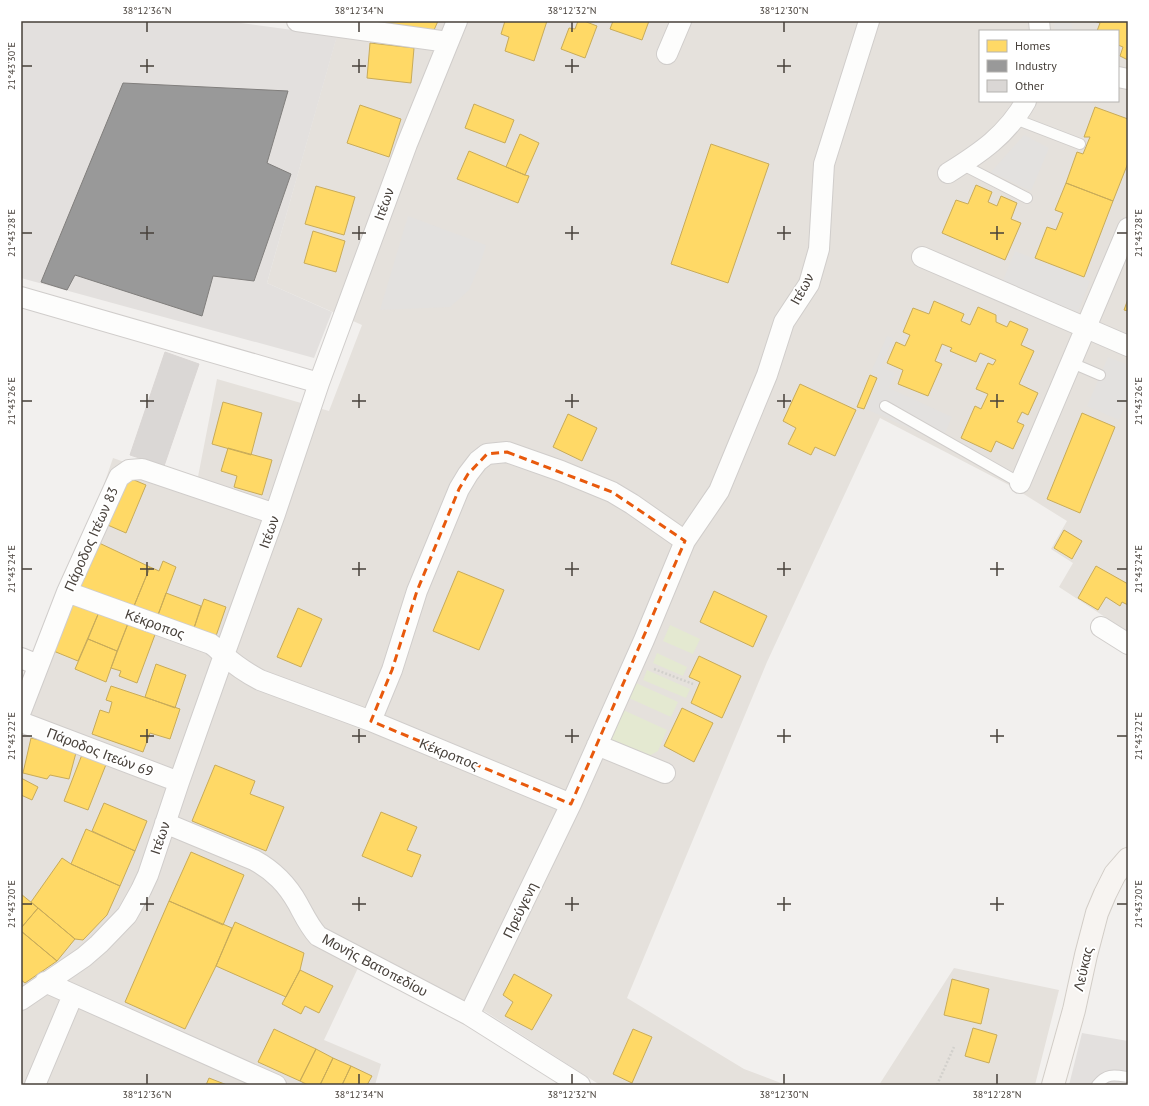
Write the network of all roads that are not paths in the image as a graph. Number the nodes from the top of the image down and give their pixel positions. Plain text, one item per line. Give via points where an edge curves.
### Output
1 (297, 21) edge
2 (457, 21) edge
3 (681, 21) edge
4 (869, 21) edge
5 (335, 24) edge
6 (448, 42) junction
7 (667, 54) dead end
8 (1025, 102) edge
9 (1015, 119) junction
10 (1080, 144) dead end
11 (954, 168) joint
12 (1027, 198) dead end
13 (1128, 228) edge
14 (922, 257) dead end
15 (21, 297) edge
16 (1086, 328) junction
17 (1128, 346) edge
18 (1072, 363) junction
19 (1100, 375) dead end
20 (319, 383) junction
21 (885, 406) dead end
22 (1020, 483) joint
23 (275, 514) junction
24 (685, 541) junction
25 (67, 592) junction
26 (1101, 627) dead end
27 (1128, 644) edge
28 (224, 655) junction
29 (30, 662) edge
30 (21, 711) edge
31 (21, 722) edge
32 (371, 722) junction
33 (598, 745) junction
34 (665, 773) dead end
35 (179, 782) junction
36 (571, 804) junction
37 (165, 822) junction
38 (1128, 859) edge
39 (45, 982) junction
40 (73, 995) junction
41 (21, 1000) edge
42 (469, 1015) junction
43 (1128, 1077) edge
44 (35, 1085) edge
45 (276, 1085) edge
46 (580, 1085) edge
47 (1053, 1085) edge
48 (1097, 1085) edge

1 - 5 street
2 - 6 street, Ιτέων
3 - 7 street
4 - 24 street, Ιτέων via 824,164 819,249 809,284 784,322 766,375 719,492
5 - 6 street
6 - 20 street, Ιτέων via 407,144
8 - 9 street
9 - 10 lane
9 - 11 street via 988,146
11 - 12 lane
13 - 16 street
14 - 16 street
15 - 20 street
16 - 17 street
16 - 18 street
18 - 19 lane
18 - 22 street
20 - 23 street, Ιτέων
21 - 22 lane
23 - 25 street, Πάροδος Ιτέων 83 via 142,469 129,470 119,477
23 - 28 street, Ιτέων
24 - 32 street via 612,492 507,452 487,454 478,461 459,489 417,591 392,670
24 - 33 street
25 - 28 street, Κέκροπος via 211,644
25 - 29 street, Πάροδος Ιτέων 83
26 - 27 street
28 - 32 street, Κέκροπος via 246,673 260,680
28 - 35 street, Ιτέων
29 - 30 street, Πάροδος Ιτέων 83
31 - 35 street, Πάροδος Ιτεών 69
32 - 36 street, Κέκροπος
33 - 34 street
33 - 36 street
35 - 37 street, Ιτέων
36 - 42 street, Πρεύγενη
37 - 39 street, Ιτέων via 148,875 127,915 100,944
37 - 42 street, Μονής Βατοπεδίου via 265,866 288,887 318,936
38 - 47 street, Λεύκας via 1115,874 1097,913
39 - 40 street
39 - 41 street, Ιτέων
40 - 44 street
40 - 45 street
42 - 46 street, Μονής Βατοπεδίου
43 - 48 lane via 1112,1075 1103,1078

